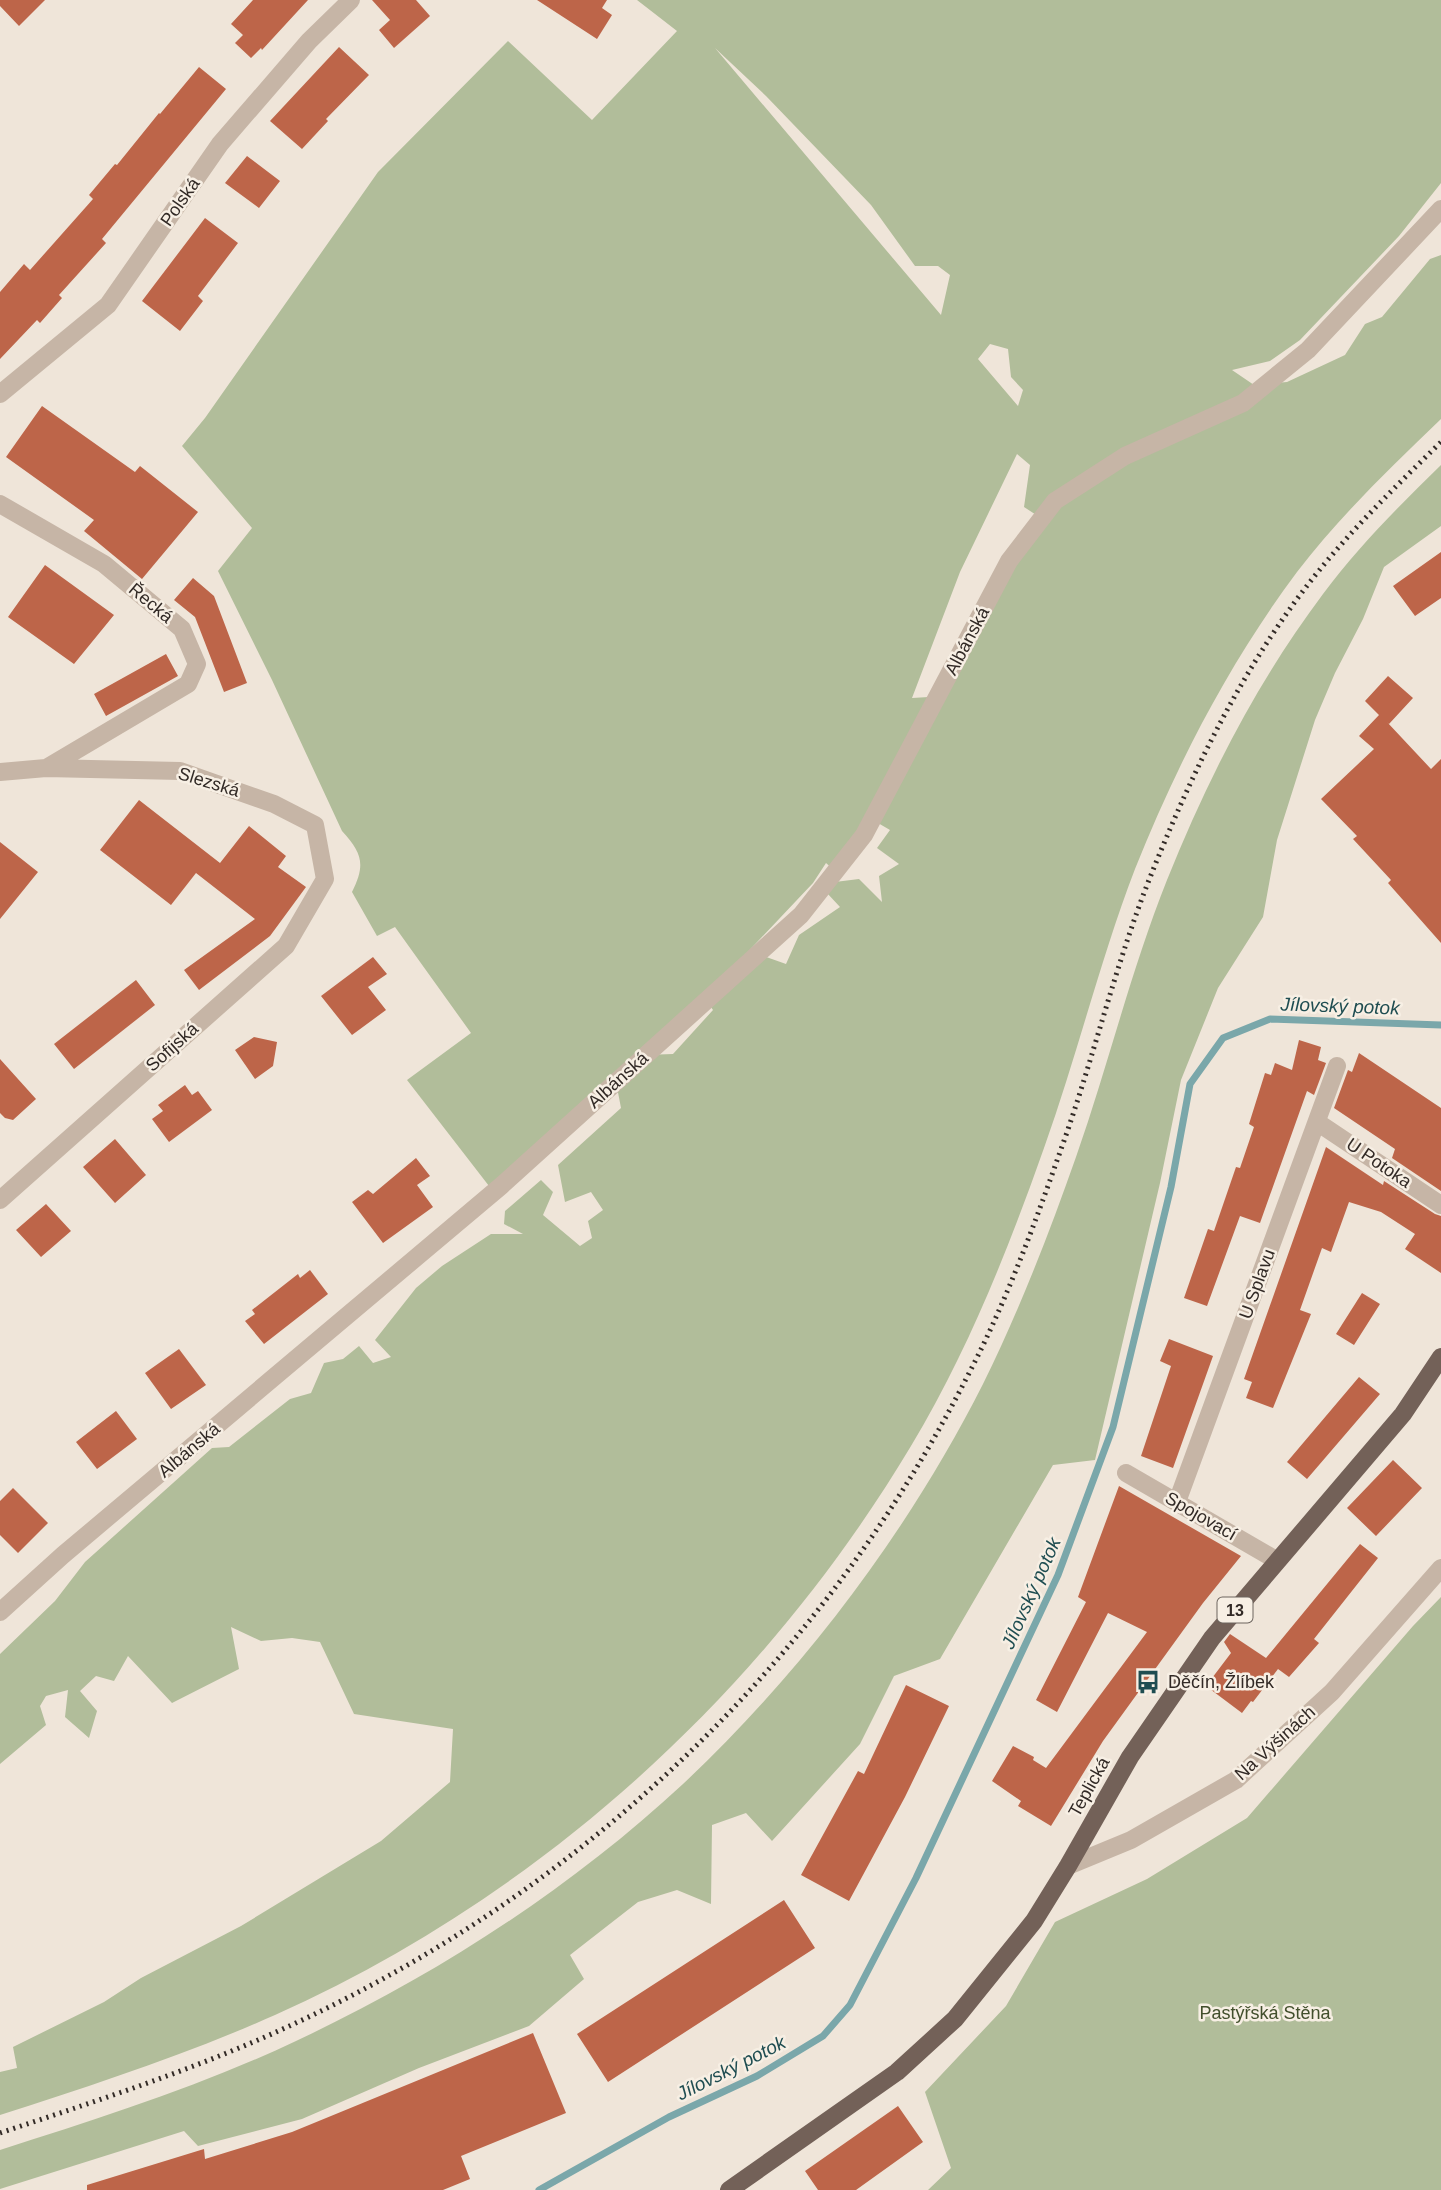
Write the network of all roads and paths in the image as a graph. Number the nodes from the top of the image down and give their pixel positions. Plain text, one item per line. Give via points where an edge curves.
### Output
1 (351, 0) edge
2 (1441, 209) edge
3 (0, 394) edge
4 (0, 505) edge
5 (46, 768) junction
6 (0, 772) edge
7 (325, 879) joint
8 (1337, 1066) dead end
9 (1317, 1122) junction
10 (0, 1200) edge
11 (1441, 1205) edge
12 (1441, 1357) edge
13 (1435, 1375) edge
14 (1126, 1474) dead end
15 (1177, 1502) junction
16 (1276, 1560) junction
17 (1441, 1568) edge
18 (0, 1612) edge
19 (1068, 1866) junction
20 (729, 2190) edge

1 - 3 street, Polská via 220,144 108,305
2 - 18 street, Albánská via 1308,350 1242,403 1125,456 1055,501 1009,561 864,835 801,915 501,1186
4 - 5 street, Řecká via 104,564 183,629 197,664 188,684
5 - 6 street, Slezská
5 - 7 street, Slezská via 180,771 274,804 315,825
7 - 10 street, Sofijská via 286,946
8 - 9 street, U Splavu
9 - 11 street, U Potoka
9 - 15 street, U Splavu
12 - 13 main road, Teplická / 13
13 - 16 main road, Teplická / 13
14 - 15 street, Spojovací
15 - 16 street, Spojovací
16 - 19 main road, Teplická / 13 via 1172,1692
17 - 19 street, Na Výšinách via 1332,1692 1236,1780 1131,1840
19 - 20 main road, Teplická / 13 via 1034,1921 955,2019 897,2072

